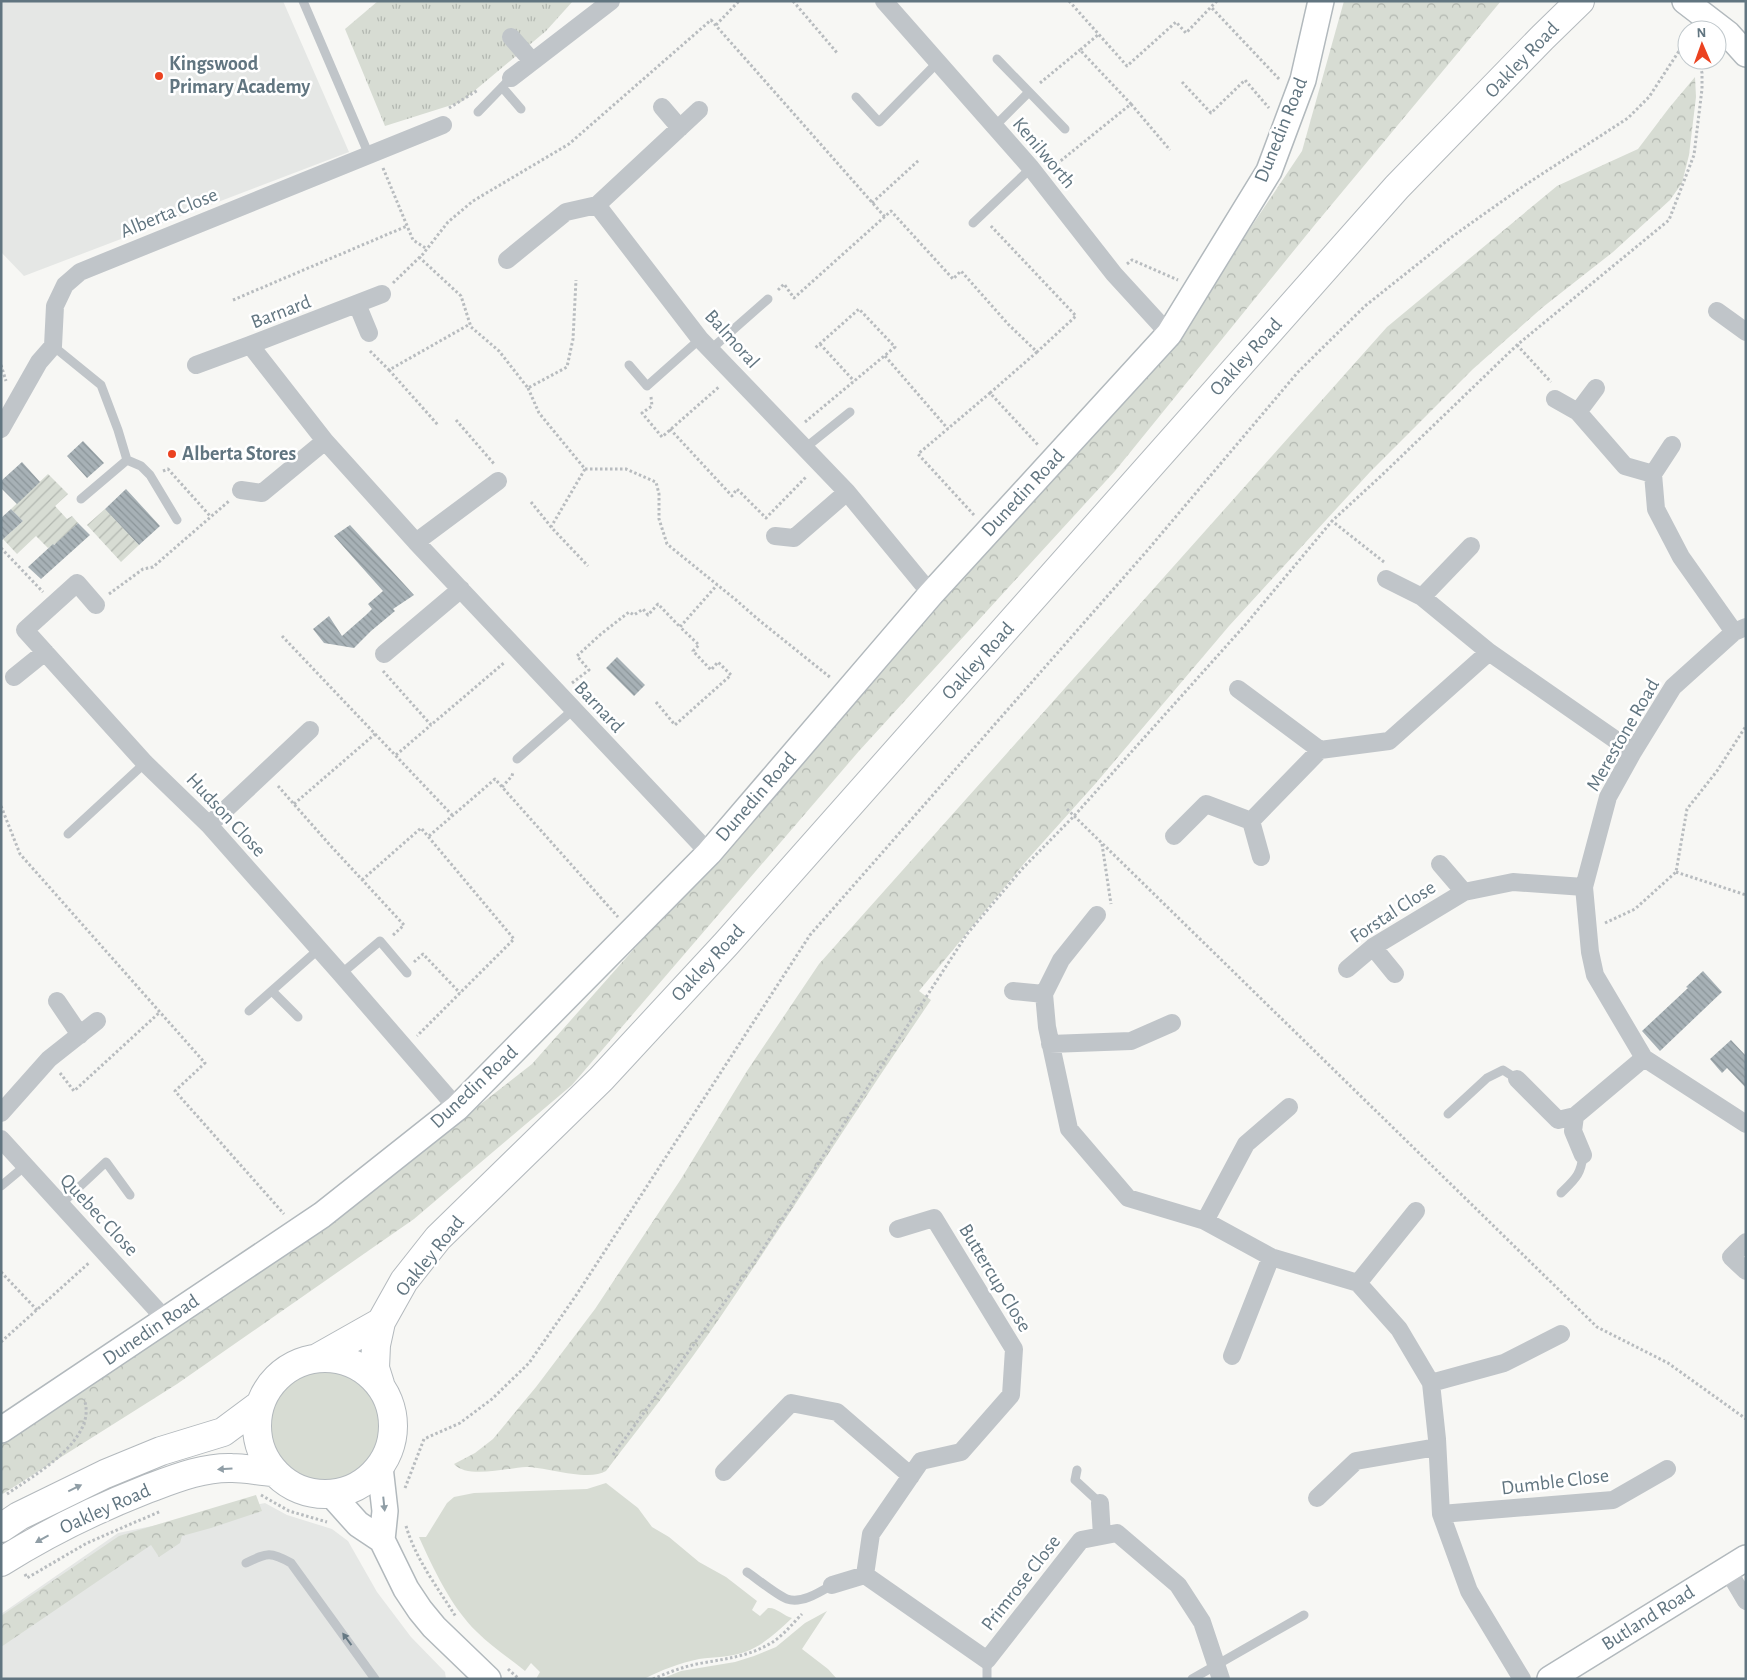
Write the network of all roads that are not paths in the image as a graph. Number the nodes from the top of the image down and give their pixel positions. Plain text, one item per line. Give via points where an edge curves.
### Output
1 (303, 1) edge
2 (611, 1) edge
3 (884, 1) edge
4 (1321, 1) edge
5 (1580, 1) edge
6 (1685, 1) edge
7 (1712, 1) edge
8 (511, 37) dead end
9 (1739, 44) edge
10 (997, 59) dead end
11 (532, 62) junction
12 (938, 62) junction
13 (506, 82) junction
14 (1029, 92) junction
15 (856, 97) dead end
16 (662, 107) dead end
17 (521, 109) dead end
18 (699, 110) dead end
19 (478, 112) dead end
20 (443, 124) dead end
21 (994, 126) junction
22 (680, 128) junction
23 (1065, 129) dead end
24 (373, 153) junction
25 (1035, 173) junction
26 (597, 205) junction
27 (973, 223) dead end
28 (507, 260) dead end
29 (382, 294) road end
30 (768, 299) road end
31 (357, 304) junction
32 (1717, 311) dead end
33 (1746, 332) edge
34 (1169, 334) junction
35 (367, 339) road end
36 (250, 345) junction
37 (705, 345) junction
38 (53, 346) junction
39 (629, 364) dead end
40 (196, 365) dead end
41 (1596, 388) dead end
42 (1555, 400) road end
43 (850, 412) dead end
44 (1578, 412) junction
45 (1, 429) edge
46 (325, 440) junction
47 (1672, 445) dead end
48 (805, 448) junction
49 (127, 460) junction
50 (1653, 474) junction
51 (498, 481) road end
52 (241, 490) road end
53 (847, 492) junction
54 (81, 499) dead end
55 (178, 520) dead end
56 (775, 536) dead end
57 (416, 542) junction
58 (1471, 546) dead end
59 (1386, 579) road end
60 (461, 589) junction
61 (931, 594) junction
62 (1422, 597) junction
63 (96, 605) road end
64 (1740, 630) edge
65 (45, 652) junction
66 (1489, 652) junction
67 (384, 654) road end
68 (14, 677) dead end
69 (1238, 689) dead end
70 (573, 710) junction
71 (310, 730) dead end
72 (1320, 750) junction
73 (1633, 752) junction
74 (517, 759) road end
75 (145, 763) junction
76 (1251, 821) junction
77 (209, 825) junction
78 (68, 834) dead end
79 (1174, 836) dead end
80 (708, 853) junction
81 (1261, 857) dead end
82 (1440, 864) dead end
83 (1584, 887) junction
84 (1464, 892) junction
85 (1097, 915) road end
86 (1373, 946) junction
87 (320, 949) junction
88 (1347, 969) dead end
89 (406, 972) road end
90 (341, 974) junction
91 (1395, 974) dead end
92 (272, 991) junction
93 (1013, 991) dead end
94 (1044, 994) junction
95 (57, 1001) dead end
96 (249, 1012) dead end
97 (298, 1017) dead end
98 (97, 1021) dead end
99 (1172, 1023) dead end
100 (80, 1035) junction
101 (1050, 1044) junction
102 (1644, 1058) junction
103 (1516, 1079) joint
104 (1289, 1107) dead end
105 (456, 1108) junction
106 (1, 1113) edge
107 (1448, 1114) dead end
108 (1575, 1116) junction
109 (1746, 1124) edge
110 (1, 1139) edge
111 (1583, 1155) joint
112 (25, 1166) junction
113 (1, 1186) edge
114 (1561, 1193) dead end
115 (130, 1195) dead end
116 (60, 1204) junction
117 (1416, 1211) dead end
118 (1205, 1221) junction
119 (898, 1230) dead end
120 (1746, 1242) edge
121 (1271, 1256) junction
122 (1746, 1271) edge
123 (1358, 1283) junction
124 (166, 1320) junction
125 (381, 1322) junction
126 (1561, 1334) dead end
127 (1232, 1356) dead end
128 (319, 1357) junction
129 (1431, 1383) junction
130 (380, 1384) junction
131 (258, 1406) junction
132 (1, 1430) edge
133 (1437, 1447) junction
134 (380, 1467) junction
135 (1667, 1469) dead end
136 (1078, 1470) dead end
137 (724, 1472) dead end
138 (910, 1476) junction
139 (264, 1482) junction
140 (332, 1495) junction
141 (1317, 1498) dead end
142 (1100, 1502) joint
143 (1442, 1514) junction
144 (1, 1528) edge
145 (1102, 1536) junction
146 (382, 1540) junction
147 (1, 1562) edge
148 (246, 1564) dead end
149 (1737, 1564) edge
150 (746, 1572) dead end
151 (866, 1575) junction
152 (832, 1585) joint
153 (1746, 1601) edge
154 (1304, 1615) dead end
155 (987, 1660) junction
156 (496, 1672) edge
157 (1219, 1672) edge
158 (375, 1679) edge
159 (987, 1679) edge
160 (1192, 1679) edge
161 (1522, 1679) edge
162 (1550, 1679) edge

1 - 24 lane
2 - 11 street
3 - 12 street, Kenilworth
4 - 34 street, Dunedin Road via 1303,80 1269,171
5 - 125 main road, Oakley Road via 1397,187 726,944 601,1079 438,1238 404,1281
6 - 9 street
7 - 9 street
8 - 11 street
10 - 14 lane
11 - 13 street
12 - 15 lane via 879,122
12 - 21 street, Kenilworth
13 - 17 lane
13 - 19 lane
14 - 21 lane
14 - 23 lane
16 - 22 street
18 - 22 street
20 - 24 street, Alberta Close
21 - 25 street, Kenilworth
22 - 26 street
24 - 38 street, Alberta Close via 80,272 64,285 55,306
25 - 27 lane
25 - 34 street, Kenilworth via 1114,274
26 - 28 street via 566,212
26 - 37 street, Balmoral
29 - 31 street, Barnard
30 - 37 lane
31 - 35 street
31 - 36 street, Barnard
32 - 33 street
34 - 61 street, Dunedin Road
36 - 40 street
36 - 46 street, Barnard
37 - 39 lane via 647,386
37 - 48 street, Balmoral
38 - 45 street via 40,362
38 - 49 lane via 101,384
41 - 44 street
42 - 44 street
43 - 48 lane
44 - 50 street via 1625,466
46 - 52 street via 262,493
46 - 57 street, Barnard
47 - 50 street
48 - 53 street, Balmoral
49 - 54 lane
49 - 55 lane via 150,474
50 - 64 street via 1656,509 1681,557
51 - 57 street
53 - 56 street via 794,538
53 - 61 street, Balmoral
57 - 60 street, Barnard
58 - 62 street
59 - 62 street
60 - 67 street
60 - 70 street, Barnard
61 - 80 street, Dunedin Road
62 - 66 street
63 - 65 street, Hudson Close via 77,583 54,603 25,630
64 - 73 street, Merestone Road via 1673,687
65 - 68 street
65 - 75 street, Hudson Close
66 - 72 street via 1389,741
66 - 73 street
69 - 72 street
70 - 74 lane
70 - 80 street, Barnard
71 - 77 street
72 - 76 street
73 - 83 street, Merestone Road via 1608,797
75 - 77 street, Hudson Close
75 - 78 lane
76 - 79 street via 1206,804
76 - 81 street
77 - 87 street, Hudson Close
80 - 105 street, Dunedin Road
82 - 84 street, Forstal Close
83 - 84 street, Forstal Close via 1513,882
83 - 102 street, Merestone Road via 1595,975
84 - 86 street, Forstal Close
85 - 94 street via 1061,960
86 - 88 street, Forstal Close
86 - 91 street
87 - 90 street, Hudson Close
87 - 92 lane
89 - 90 lane via 380,941
90 - 105 street, Hudson Close
92 - 96 lane
92 - 97 lane
93 - 94 street
94 - 101 street
95 - 100 street
98 - 100 street
99 - 101 street via 1131,1041
100 - 106 street via 50,1059
101 - 118 street via 1069,1129 1128,1198
102 - 108 street
102 - 109 street, Merestone Road
103 - 107 lane via 1504,1070 1486,1078
103 - 108 street via 1558,1120
104 - 118 street via 1246,1144
105 - 124 street, Dunedin Road via 322,1215
108 - 111 street via 1573,1131
110 - 112 street, Quebec Close
111 - 114 lane via 1581,1170
112 - 113 lane
112 - 116 street, Quebec Close
115 - 116 lane via 106,1162
116 - 124 street, Quebec Close
117 - 123 street
118 - 121 street
119 - 138 street, Buttercup Close via 934,1218 1014,1349 1011,1395 961,1452 921,1461
120 - 122 street via 1731,1257
121 - 123 street
121 - 127 street
123 - 129 street via 1399,1329
124 - 132 street, Dunedin Road
125 - 128 main road
125 - 130 main road, Oakley Road via 375,1368
126 - 129 street via 1504,1364
128 - 130 main road via 342,1360 363,1369
128 - 131 main road via 299,1362 281,1372 267,1387
129 - 133 street
130 - 134 main road via 390,1404 394,1426 390,1448
131 - 139 main road via 255,1430
144 -> 131 main road, Oakley Road via 105,1474 152,1454 223,1432
133 - 141 street via 1356,1461
133 - 143 street
134 - 140 main road via 367,1481
134 -> 146 street via 385,1512
135 - 143 street, Dumble Close via 1613,1500
136 - 142 lane via 1075,1480
137 - 138 street via 791,1403 838,1412
138 - 151 street, Buttercup Close via 871,1534
139 - 140 main road via 290,1486 311,1494
139 -> 147 main road, Oakley Road via 231,1468 171,1480 102,1506
140 - 146 street via 358,1524
142 - 145 street
143 - 161 street via 1469,1591
145 - 155 street, Primrose Close via 1082,1540
145 - 157 street, Primrose Close via 1117,1533 1178,1585 1202,1622
146 - 156 street via 406,1589 434,1627
158 -> 148 lane via 291,1562 276,1554 262,1555
149 - 153 street
149 - 162 street, Butland Road
150 - 152 lane via 786,1599 813,1596
151 - 152 street
151 - 155 street
154 - 157 lane
155 - 159 lane
157 - 160 lane

